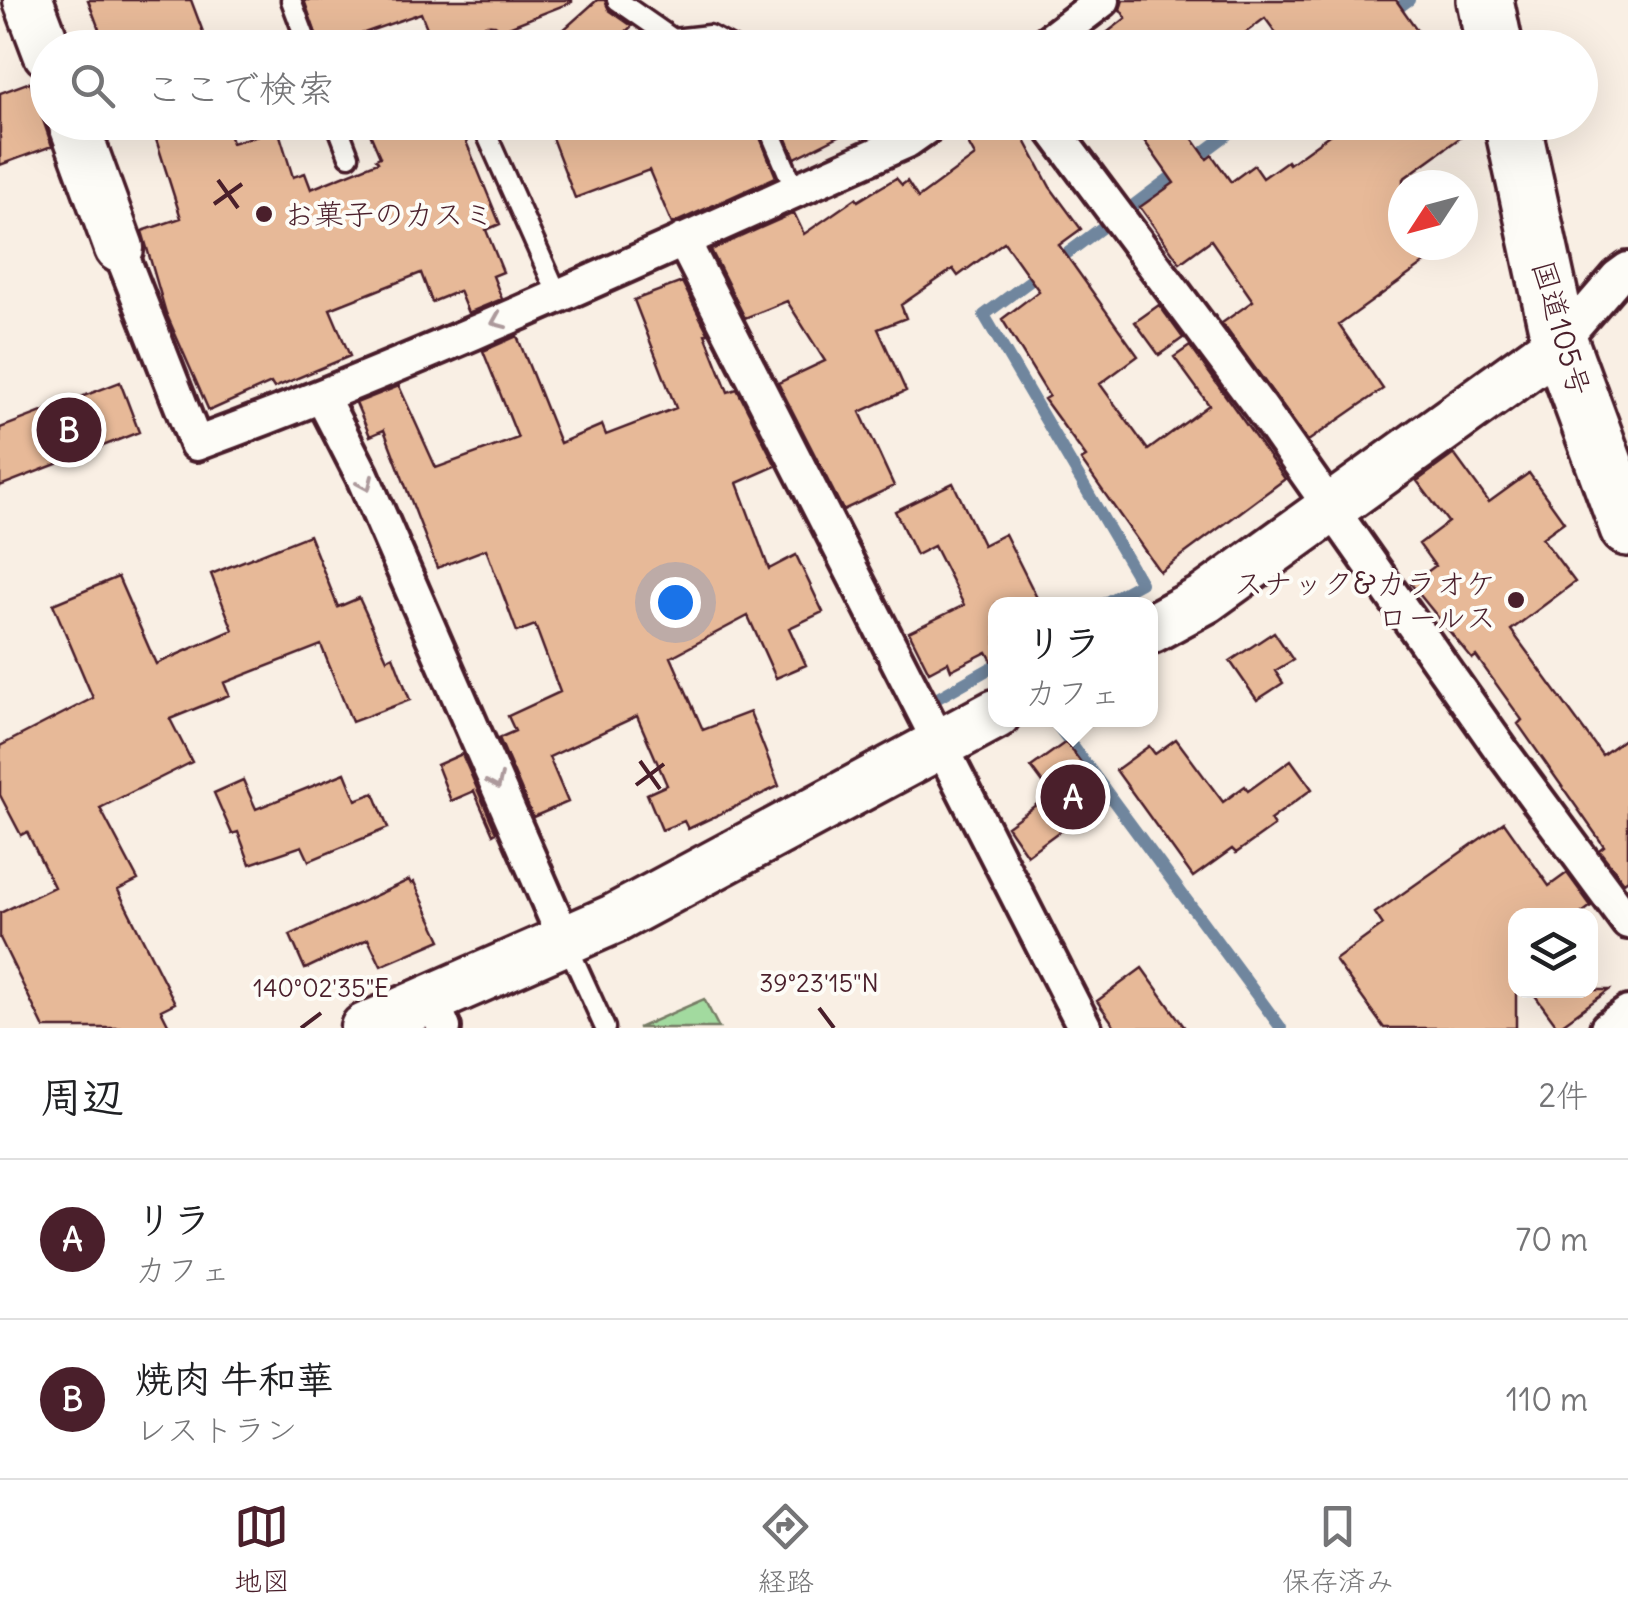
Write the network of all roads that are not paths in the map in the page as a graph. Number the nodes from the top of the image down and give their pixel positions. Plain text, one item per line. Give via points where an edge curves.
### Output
1 (28, 0) edge
2 (291, 0) edge
3 (618, 0) edge
4 (1103, 0) edge
5 (1485, 0) edge
6 (39, 30) edge
7 (302, 30) edge
8 (660, 30) edge
9 (1064, 30) edge
10 (1491, 30) edge
11 (80, 140) edge
12 (342, 140) edge
13 (490, 140) edge
14 (774, 140) edge
15 (907, 140) edge
16 (1060, 140) edge
17 (1516, 140) edge
18 (348, 156) dead end
19 (795, 190) junction
20 (683, 240) junction
21 (119, 248) joint
22 (1628, 269) edge
23 (558, 295) junction
24 (1560, 343) junction
25 (322, 397) junction
26 (1332, 510) junction
27 (1628, 528) edge
28 (1158, 625) edge
29 (988, 718) edge
30 (939, 745) junction
31 (1628, 922) edge
32 (565, 940) junction
33 (1628, 1013) edge
34 (438, 1014) edge
35 (365, 1028) edge
36 (604, 1028) edge
37 (1086, 1028) edge
38 (1607, 1028) edge

1 - 6 street
2 - 7 lane
3 - 8 lane
4 - 9 street
5 - 10 highway
11 - 21 street
12 - 18 lane
13 - 23 lane
14 - 19 lane
15 - 19 street
16 - 26 street
17 - 24 highway, 国道105号
19 - 20 street
20 - 23 street
20 - 30 street
21 - 25 street via 196,444
22 - 24 street
23 -> 25 street
24 - 26 street
24 - 27 highway, 国道105号
25 -> 32 street
26 - 28 street
26 - 31 street
29 - 30 street
30 - 32 street
30 - 37 street
32 - 34 street
32 - 36 lane
33 - 38 street
34 - 35 street

